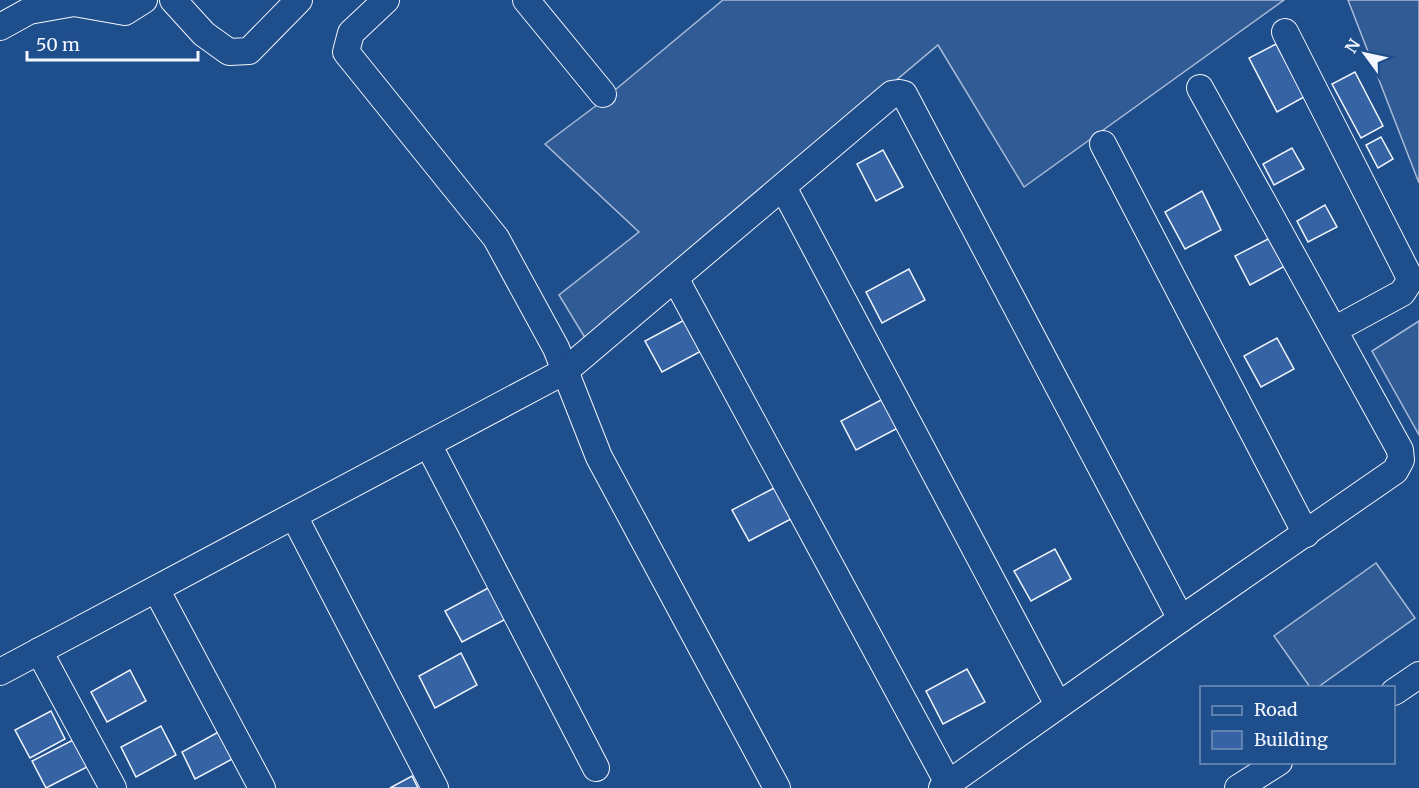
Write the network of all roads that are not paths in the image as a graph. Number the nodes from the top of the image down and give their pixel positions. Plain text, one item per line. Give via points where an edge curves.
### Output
1 (144, 0) edge
2 (173, 0) edge
3 (299, 0) edge
4 (386, 0) edge
5 (526, 0) edge
6 (0, 27) edge
7 (1285, 32) dead end
8 (1200, 88) dead end
9 (603, 94) dead end
10 (1103, 144) dead end
11 (783, 187) junction
12 (675, 279) junction
13 (1334, 330) junction
14 (565, 371) junction
15 (428, 444) junction
16 (294, 516) junction
17 (1306, 534) junction
18 (156, 589) junction
19 (1180, 620) junction
20 (39, 651) junction
21 (0, 672) edge
22 (1419, 675) edge
23 (1395, 691) edge
24 (1058, 705) junction
25 (1276, 764) edge
26 (596, 768) dead end
27 (945, 786) edge
28 (113, 788) edge
29 (262, 788) edge
30 (435, 788) edge
31 (777, 788) edge
32 (1238, 788) edge

1 - 6 street via 125,12 74,3 29,11
2 - 3 street via 204,34 230,52 249,51
4 - 14 street via 351,33 346,52 496,238
5 - 9 street
7 - 13 street via 1409,276 1402,293
8 - 13 street
10 - 17 street
11 - 12 street
11 - 19 street via 892,94 904,94
11 - 24 street
12 - 14 street
12 - 27 street
13 - 17 street via 1400,450 1401,460 1395,471
14 - 15 street
14 - 31 street via 599,457
15 - 16 street
15 - 26 street
16 - 18 street
16 - 30 street
17 - 19 street
18 - 20 street
18 - 29 street
19 - 24 street
20 - 21 street
20 - 28 street
22 - 23 street
24 - 27 street
25 - 32 street

